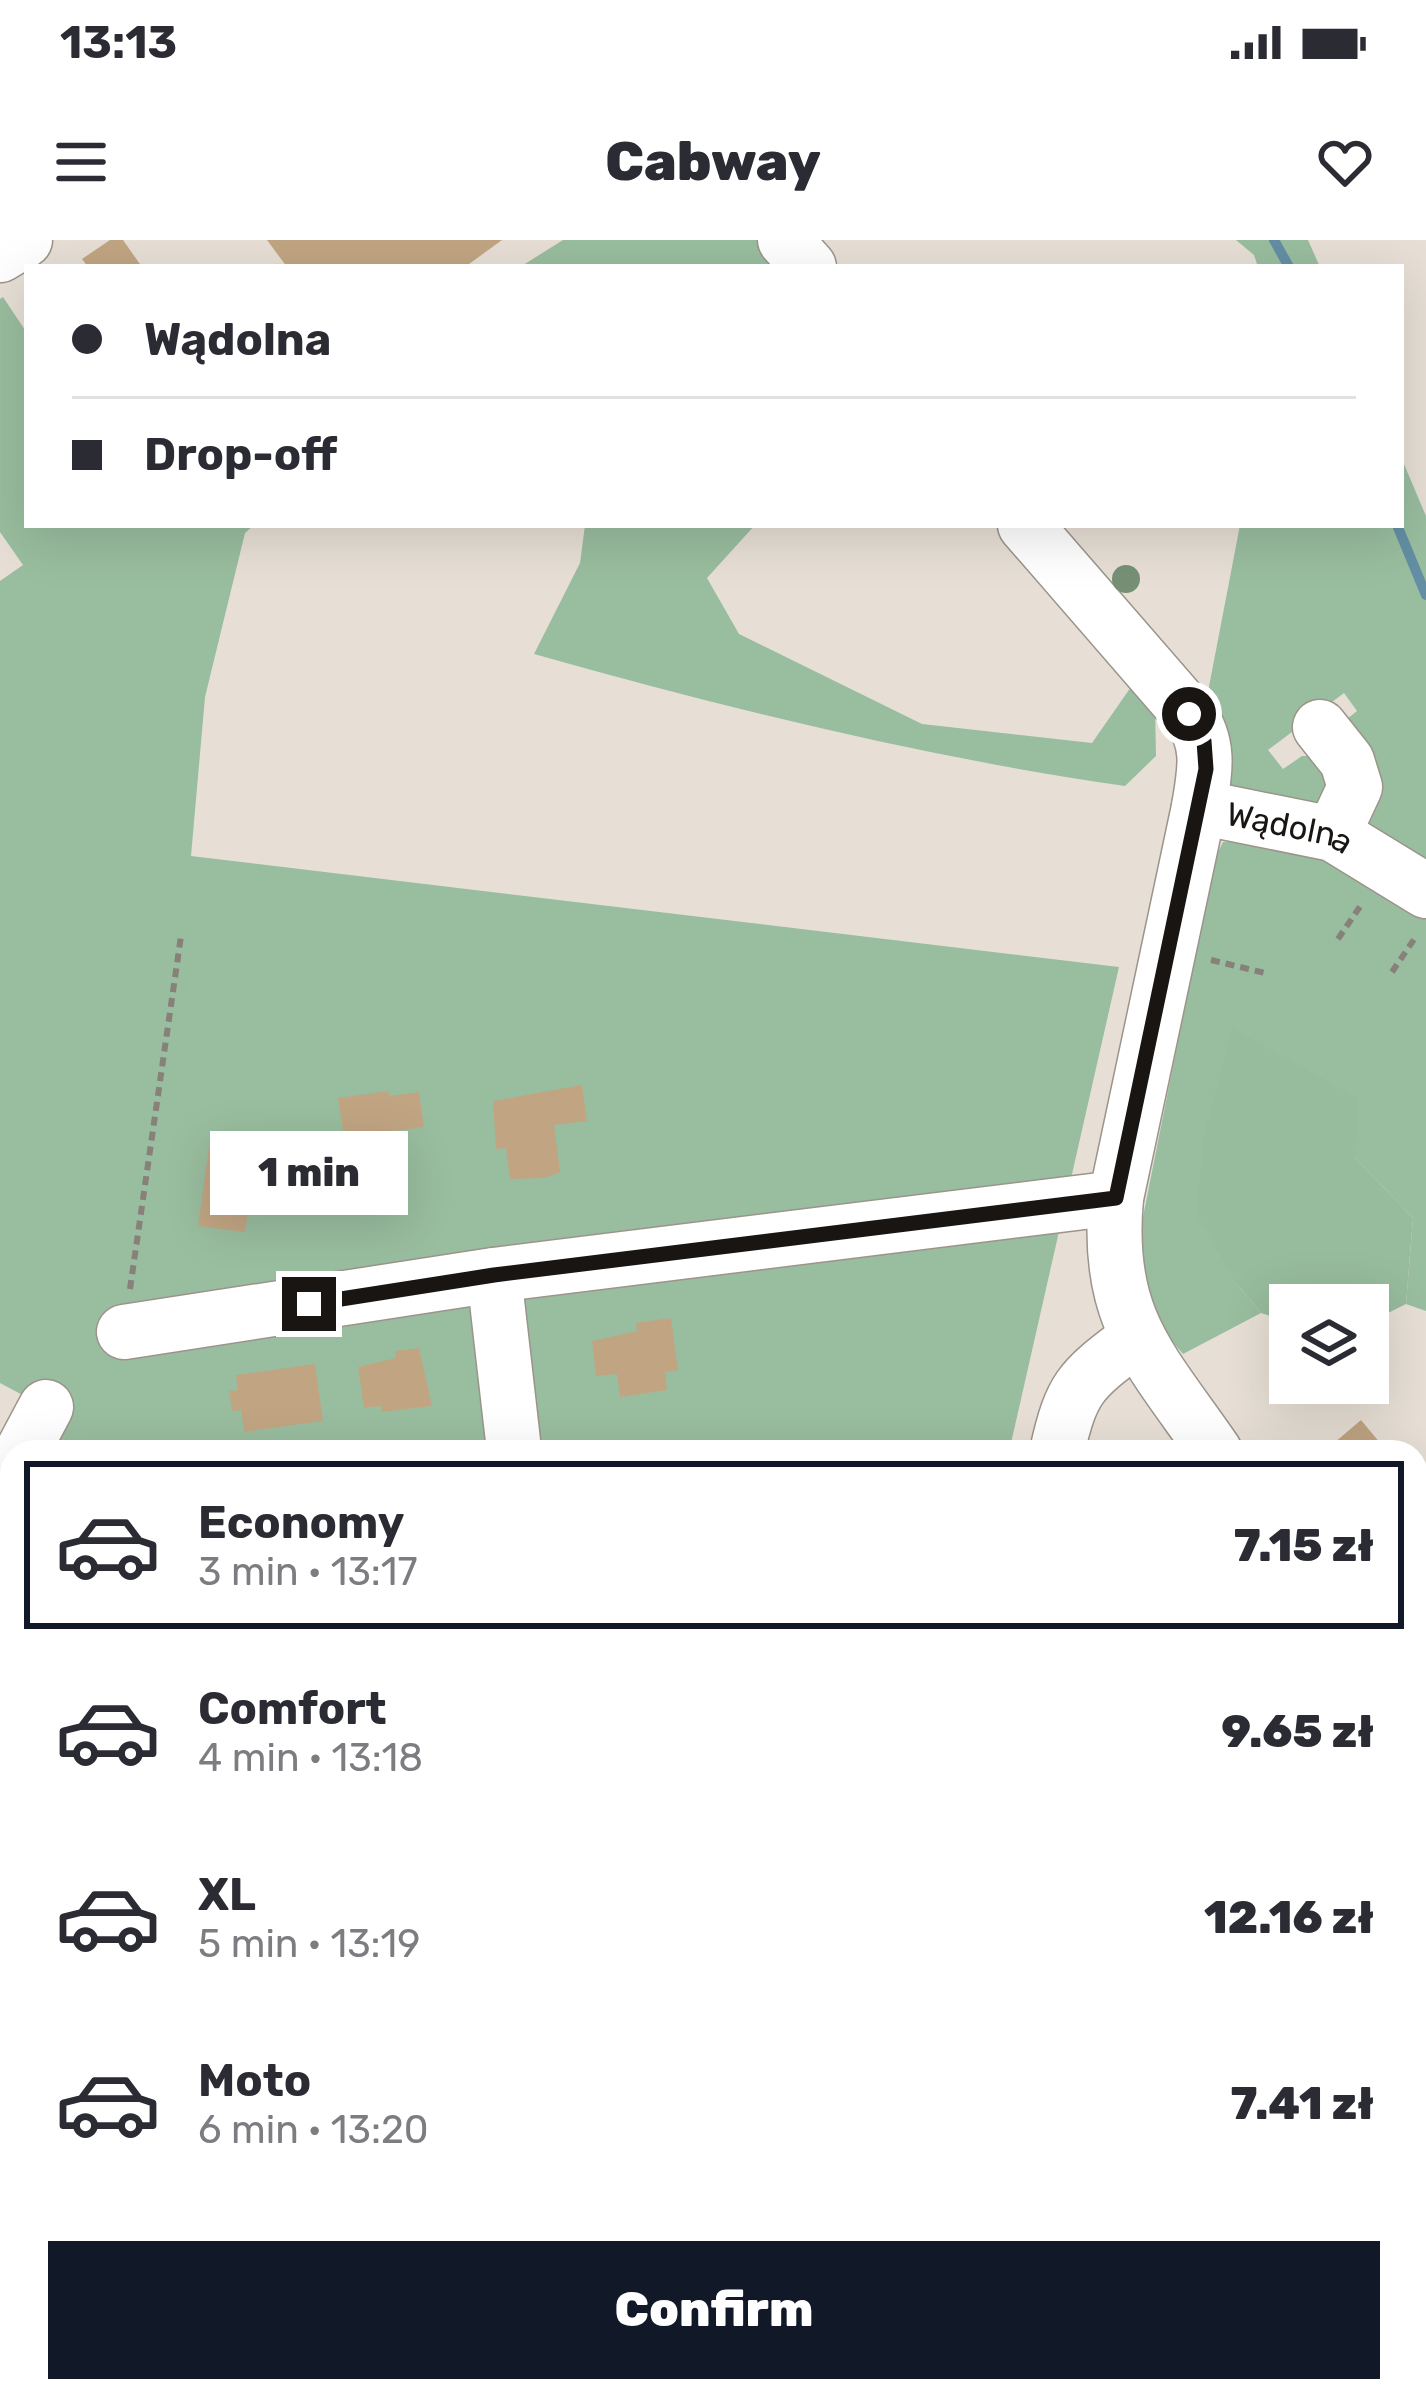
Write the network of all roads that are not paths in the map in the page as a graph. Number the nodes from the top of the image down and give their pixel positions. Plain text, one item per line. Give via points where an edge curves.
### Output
1 (26, 240) edge
2 (785, 240) edge
3 (0, 255) edge
4 (806, 264) edge
5 (1028, 528) edge
6 (1320, 727) dead end
7 (1199, 807) junction
8 (1333, 834) junction
9 (1426, 891) edge
10 (1116, 1198) junction
11 (494, 1275) junction
12 (124, 1332) road end
13 (1136, 1340) junction
14 (513, 1440) edge
15 (1060, 1440) edge
16 (1206, 1440) edge

1 - 3 street
2 - 4 street
5 - 7 street, Wądolna via 1199,728 1206,755
6 - 8 street via 1347,761 1354,787
7 - 8 street, Wądolna
7 - 10 street
8 - 9 street, Wądolna
10 - 11 street
10 - 13 street via 1113,1258
11 - 12 street
11 - 14 street
13 - 15 street via 1078,1385
13 - 16 street

